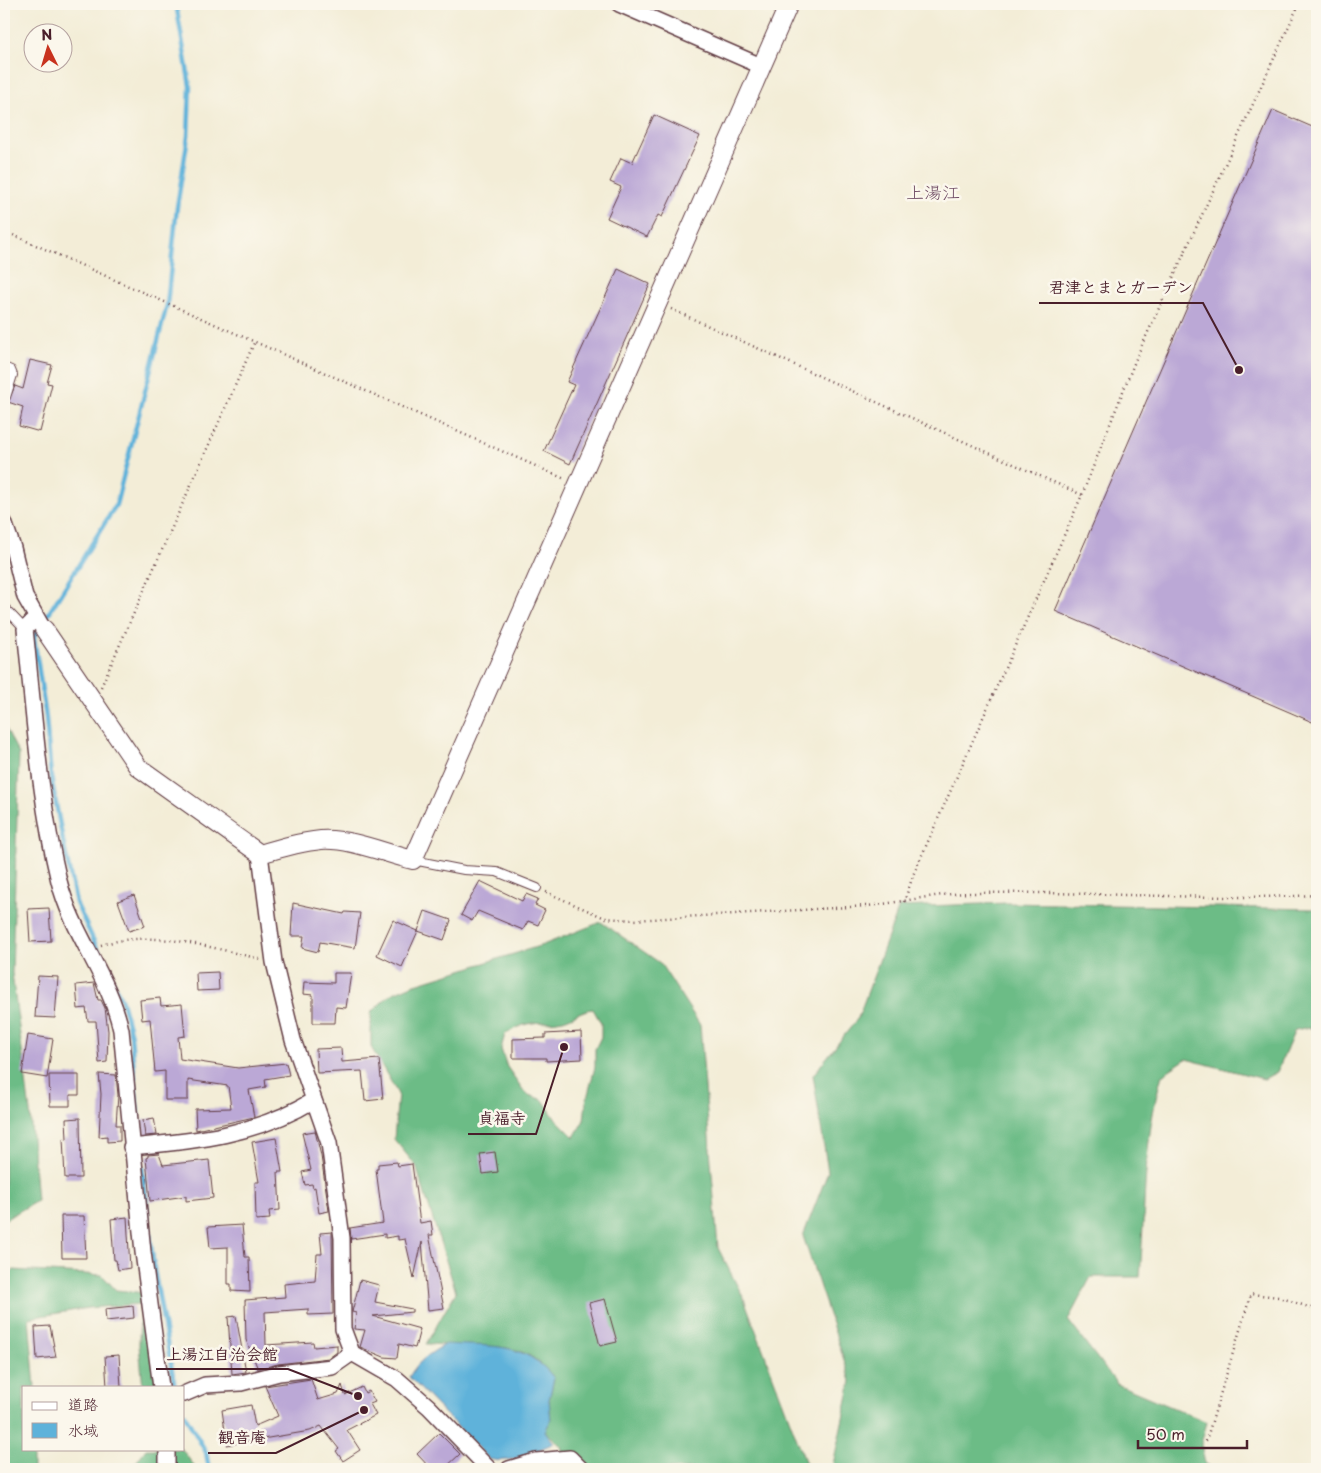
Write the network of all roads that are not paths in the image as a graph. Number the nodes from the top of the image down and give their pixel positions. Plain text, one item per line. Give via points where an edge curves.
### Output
1 (619, 4) edge
2 (789, 4) edge
3 (761, 66) junction
4 (4, 367) edge
5 (6, 397) dead end
6 (4, 522) edge
7 (4, 607) edge
8 (39, 623) junction
9 (25, 630) junction
10 (260, 854) junction
11 (413, 860) junction
12 (536, 888) road end
13 (314, 1100) junction
14 (137, 1146) junction
15 (352, 1353) junction
16 (162, 1386) edge
17 (185, 1394) edge
18 (167, 1450) edge
19 (167, 1469) edge
20 (489, 1469) edge
21 (509, 1469) edge
22 (581, 1469) edge

1 - 3 street
2 - 3 street
3 - 11 street
4 - 5 lane via 13,375
6 - 8 street via 25,598
7 - 9 lane
8 - 9 street
8 - 10 street via 138,768
9 - 14 street via 44,793 59,881 72,922 118,1014
10 - 11 street via 287,845 322,840 351,843
10 - 13 street via 274,962 293,1040
11 - 12 lane via 464,870 497,872
13 - 14 street via 293,1113 224,1136
13 - 15 street via 330,1143 342,1238 343,1328
14 - 16 street via 142,1252
15 - 17 street via 332,1367 279,1373 241,1383 205,1385
15 - 20 street via 397,1378
18 - 19 street
21 - 22 street via 536,1461 570,1458

